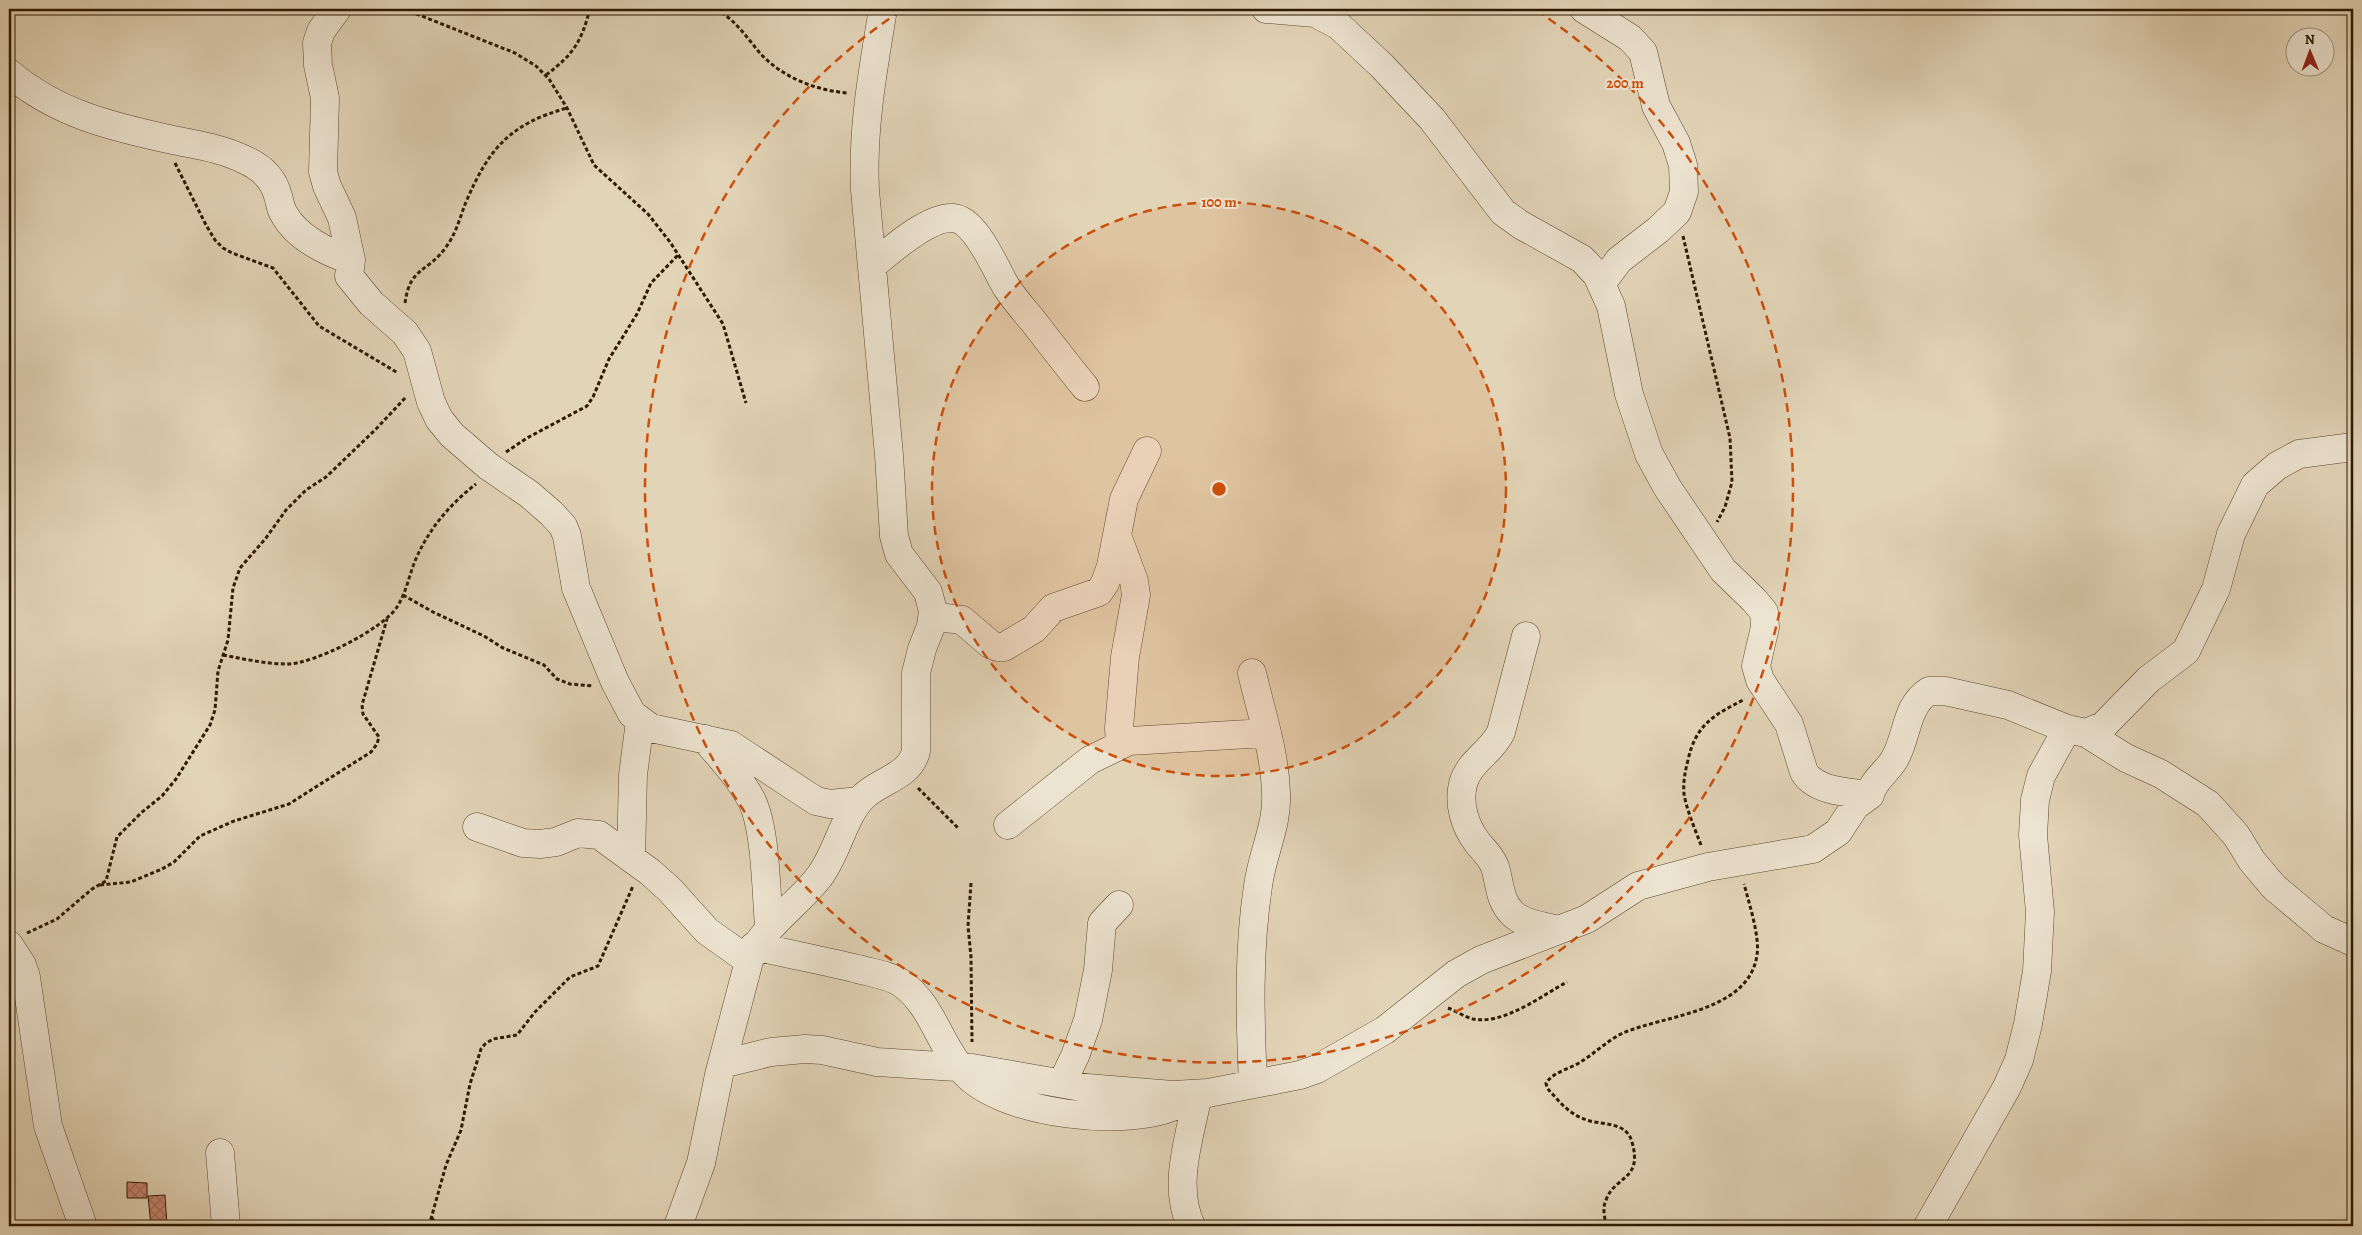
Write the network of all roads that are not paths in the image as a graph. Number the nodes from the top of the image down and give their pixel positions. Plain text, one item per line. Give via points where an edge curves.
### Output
1 (337, 9) edge
2 (882, 9) edge
3 (1266, 9) edge
4 (1584, 9) edge
5 (9, 73) edge
6 (351, 260) junction
7 (873, 265) junction
8 (1602, 283) junction
9 (1085, 387) dead end
10 (2353, 447) edge
11 (1147, 451) dead end
12 (1118, 538) junction
13 (933, 620) junction
14 (1526, 636) dead end
15 (1252, 673) dead end
16 (640, 721) junction
17 (2077, 731) junction
18 (1266, 733) junction
19 (705, 739) junction
20 (1120, 744) junction
21 (1870, 795) junction
22 (859, 801) junction
23 (1008, 825) dead end
24 (477, 827) dead end
25 (631, 858) junction
26 (1118, 905) dead end
27 (1514, 915) junction
28 (1558, 930) junction
29 (2353, 942) edge
30 (757, 945) junction
31 (12, 949) edge
32 (1481, 960) junction
33 (722, 1064) junction
34 (966, 1067) junction
35 (1062, 1083) junction
36 (1253, 1084) junction
37 (1198, 1094) junction
38 (220, 1153) dead end
39 (1949, 1190) junction
40 (83, 1226) edge
41 (226, 1226) edge
42 (678, 1226) edge
43 (1192, 1226) edge
44 (1928, 1226) edge
45 (1939, 1226) edge

1 - 6 street via 317,43 325,106 323,172 342,218
2 - 7 street via 868,96 864,154
3 - 8 street via 1315,13 1338,26 1382,66 1432,119 1503,212 1582,259
4 - 8 street via 1630,38 1644,52 1656,106 1682,158 1684,192 1676,212 1619,260
5 - 6 street via 25,87 84,118 243,159 272,180 287,220 317,245
6 - 16 street via 350,276 371,302 405,333 417,351 421,380 439,419 491,468 551,512 562,526 567,536 576,588 615,682 632,714
7 - 9 street via 898,244 940,220 956,218 963,222 992,258 1018,304
7 - 13 street via 894,536 899,554 928,592 933,604
8 - 21 street via 1611,306 1629,394 1649,454 1667,487 1731,580 1764,612 1765,627 1756,663 1760,680 1789,724 1801,766 1808,778 1826,787
10 - 17 street via 2299,454 2276,466 2255,485 2231,534 2216,589 2186,651 2149,679 2103,726
11 - 12 street via 1124,499
12 - 13 street via 1105,583 1099,592 1053,608 1034,629 1008,645 994,647 962,620
12 - 20 street via 1136,595 1125,657
13 - 22 street via 916,673 916,751 912,763
14 - 27 street via 1501,732 1469,769 1462,793 1468,828 1493,863 1502,897
15 - 18 street
16 - 19 street via 651,728
16 - 25 street via 633,775
17 - 21 street via 2008,705 1929,691 1916,702 1894,759 1872,785
17 - 29 street via 2162,774 2208,804 2274,886 2324,929
17 - 39 street via 2041,776 2035,800 2032,835 2040,912 2038,971 2019,1060
18 - 20 street via 1139,740
18 - 36 street via 1277,795 1274,826 1260,873 1253,933 1250,1016
19 - 22 street via 740,749 816,801 830,804
19 - 30 street via 741,783 761,830
20 - 23 street via 1078,769
21 - 28 street via 1854,806 1838,832 1813,848 1708,867 1638,886 1587,920
22 - 30 street via 832,858 819,877
24 - 25 street via 522,843 540,844 556,842 578,833 596,834
25 - 30 street via 670,890 707,931
26 - 35 street via 1102,922 1098,970 1088,1020
27 - 28 street
27 - 32 street
28 - 32 street
30 - 33 street
30 - 34 street via 899,982 925,1007
31 - 40 street via 26,977 48,1126
32 - 36 street via 1456,974 1385,1030 1317,1069
33 - 34 street via 771,1052 805,1049 876,1062
33 - 42 street via 701,1163
34 - 35 street
34 - 37 street via 986,1090 1013,1102 1101,1117 1134,1115 1175,1106
35 - 37 street via 1125,1092
36 - 37 street
37 - 43 street via 1184,1164 1184,1197
38 - 41 street
39 - 44 street
39 - 45 street

